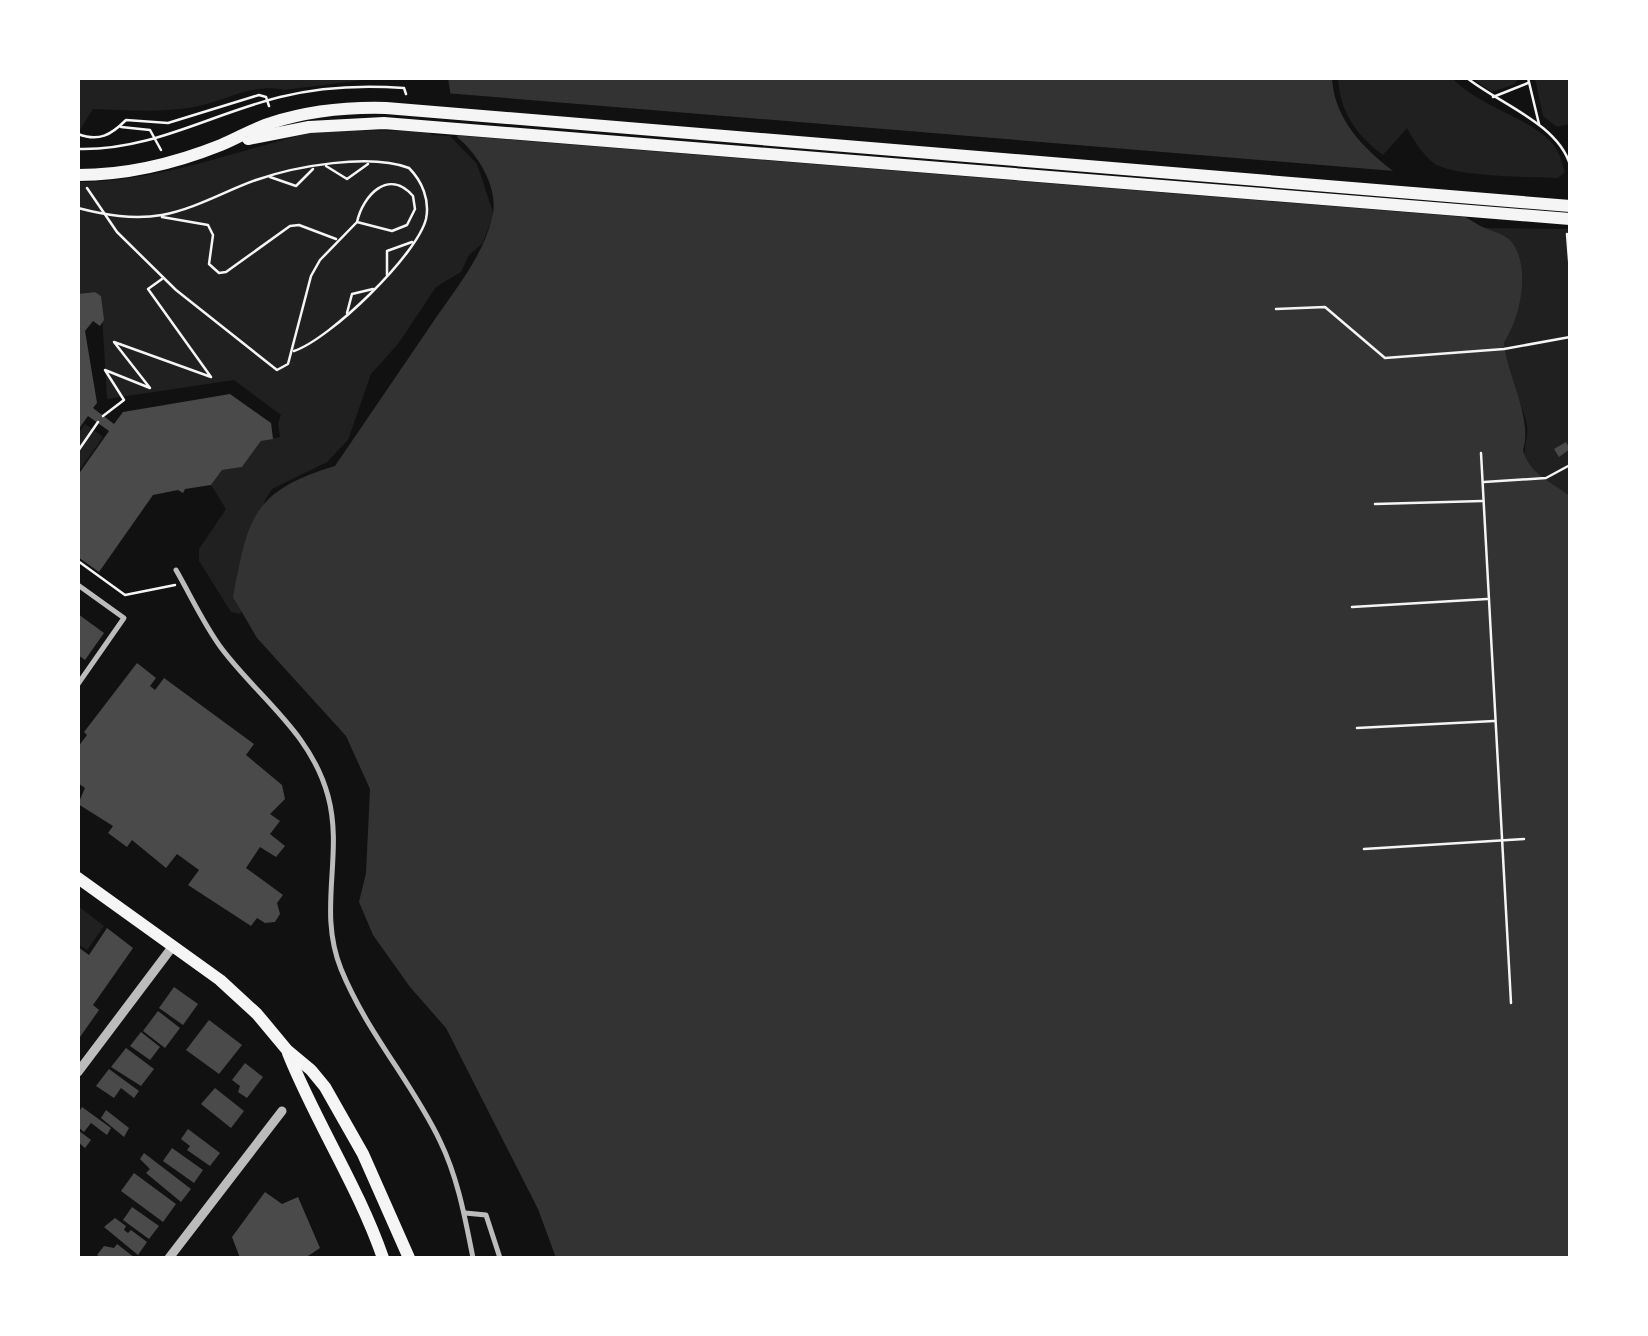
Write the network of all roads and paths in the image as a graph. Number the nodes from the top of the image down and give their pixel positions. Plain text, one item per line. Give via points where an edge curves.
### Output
1 (1467, 78) edge
2 (1528, 80) edge
3 (1492, 97) junction
4 (268, 101) junction
5 (406, 102) junction
6 (270, 112) dead end
7 (1540, 125) junction
8 (120, 126) junction
9 (78, 134) edge
10 (156, 140) junction
11 (219, 146) junction
12 (78, 150) edge
13 (160, 151) dead end
14 (370, 162) junction
15 (325, 165) junction
16 (1570, 165) edge
17 (316, 166) junction
18 (78, 175) edge
19 (269, 176) junction
20 (88, 188) dead end
21 (1570, 206) edge
22 (78, 208) edge
23 (106, 215) junction
24 (156, 216) junction
25 (1570, 219) edge
26 (357, 222) junction
27 (338, 239) junction
28 (416, 241) junction
29 (387, 276) junction
30 (164, 278) junction
31 (375, 288) junction
32 (1276, 310) dead end
33 (347, 314) junction
34 (1570, 337) edge
35 (293, 351) junction
36 (103, 416) dead end
37 (98, 422) dead end
38 (78, 451) edge
39 (1481, 453) dead end
40 (1570, 465) edge
41 (1482, 482) junction
42 (1483, 501) junction
43 (1375, 504) dead end
44 (78, 562) edge
45 (176, 570) dead end
46 (184, 583) junction
47 (78, 585) edge
48 (1489, 599) junction
49 (1352, 606) dead end
50 (78, 684) edge
51 (1496, 721) junction
52 (1356, 728) dead end
53 (1524, 839) dead end
54 (1502, 840) junction
55 (1364, 849) dead end
56 (78, 878) edge
57 (173, 946) junction
58 (1511, 1004) dead end
59 (287, 1050) junction
60 (78, 1072) edge
61 (282, 1111) dead end
62 (464, 1213) junction
63 (170, 1258) edge
64 (383, 1258) edge
65 (409, 1258) edge
66 (473, 1258) edge
67 (500, 1258) edge

1 - 3 path
2 - 3 path
2 - 7 path
3 - 7 path
4 - 5 path via 352,87 404,88
4 - 6 path
4 - 8 path via 258,94 168,123 126,120
4 - 10 path
5 - 11 main road via 304,114
5 - 21 main road
7 - 16 path via 1557,139
8 - 9 path via 110,136
8 - 10 path via 150,130
10 - 12 path
10 - 13 path
11 - 18 main road via 150,166
11 - 25 main road via 309,126 404,124
14 - 15 path
14 - 15 path via 347,179
14 - 28 path via 406,166 416,176 427,210
15 - 17 path
17 - 19 path
17 - 19 path via 296,186
19 - 24 path
20 - 23 path
22 - 23 path
23 - 24 path
23 - 30 path
24 - 27 path via 208,225 209,264 219,272 290,226
26 - 26 path via 376,188 399,184 413,196 413,216 402,228
26 - 27 path
27 - 35 path via 311,276
28 - 29 path
28 - 29 path via 386,251
29 - 31 path
30 - 35 path via 272,369 286,367
30 - 36 path via 148,289 211,378 114,342 150,388 105,370 124,400
31 - 33 path
31 - 33 path via 352,294
32 - 34 path via 1325,307 1384,358
33 - 35 path
37 - 38 path
39 - 41 path
40 - 41 path via 1546,478
41 - 42 path
42 - 43 path
42 - 48 path
44 - 46 path via 125,594
45 - 46 lane
46 - 62 lane via 220,647 298,734 320,772 332,817 328,917 340,967 440,1141
47 - 50 lane via 124,618
48 - 49 path
48 - 51 path
51 - 52 path
51 - 54 path
53 - 54 path
54 - 55 path
54 - 58 path
56 - 57 main road
57 - 59 main road via 238,995
57 - 60 street
59 - 64 main road
59 - 65 main road via 326,1087
61 - 63 street
62 - 66 lane
62 - 67 lane via 486,1215

